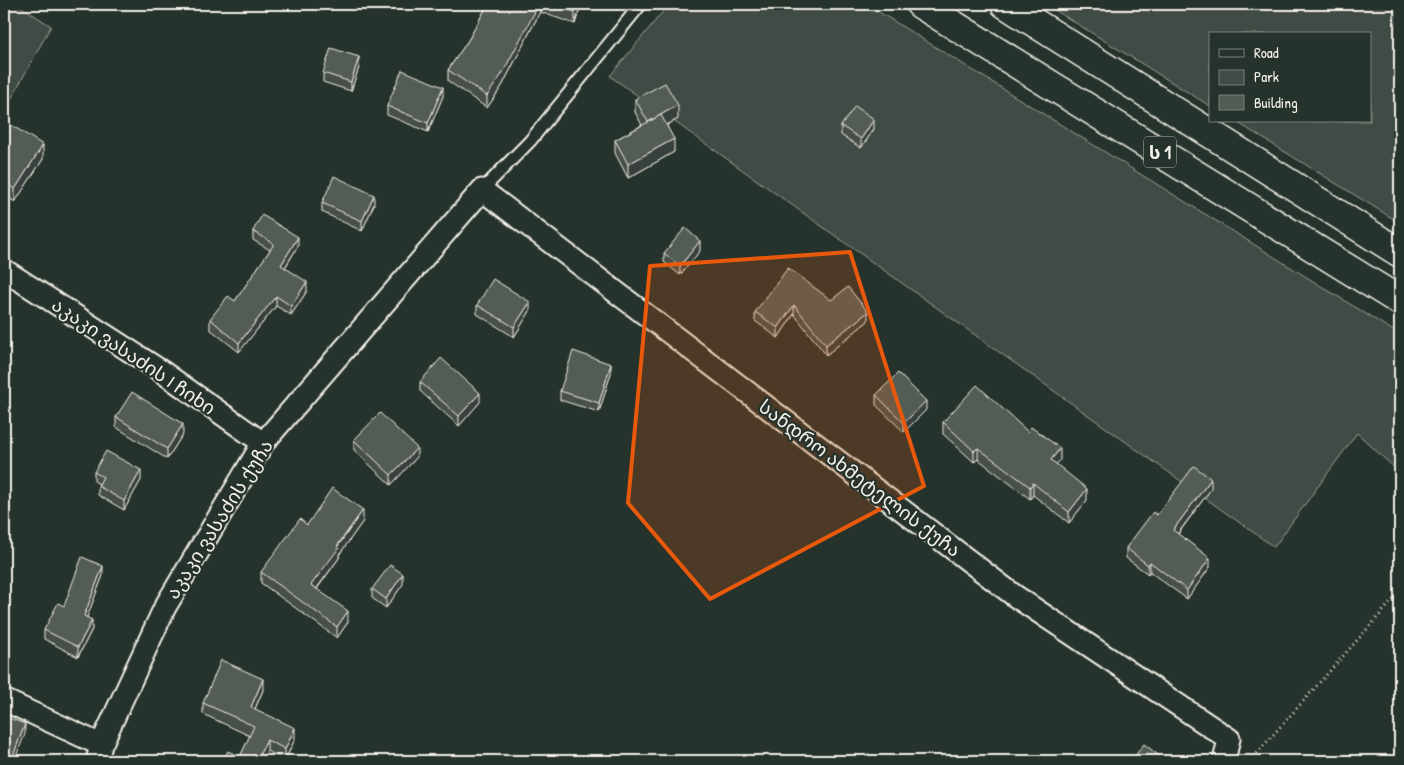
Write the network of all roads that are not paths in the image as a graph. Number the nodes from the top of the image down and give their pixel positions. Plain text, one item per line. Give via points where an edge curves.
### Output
1 (641, 4) edge
2 (920, 4) edge
3 (1004, 4) edge
4 (482, 190) junction
5 (1400, 253) edge
6 (4, 270) edge
7 (1400, 301) edge
8 (263, 443) junction
9 (4, 700) edge
10 (99, 753) edge
11 (1224, 761) edge

1 - 4 lane via 530,141
2 - 7 highway, ს 1
3 - 5 highway, ს 1
4 - 8 street, აკაკი ვასაძის ქუჩა
4 - 11 street, სანდრო ახმეტელის ქუჩა via 1015,596 1229,739
6 - 8 street, აკაკი ვასაძის I ჩიხი via 161,371
8 - 10 street, აკაკი ვასაძის ქუჩა via 165,607
9 - 10 street

